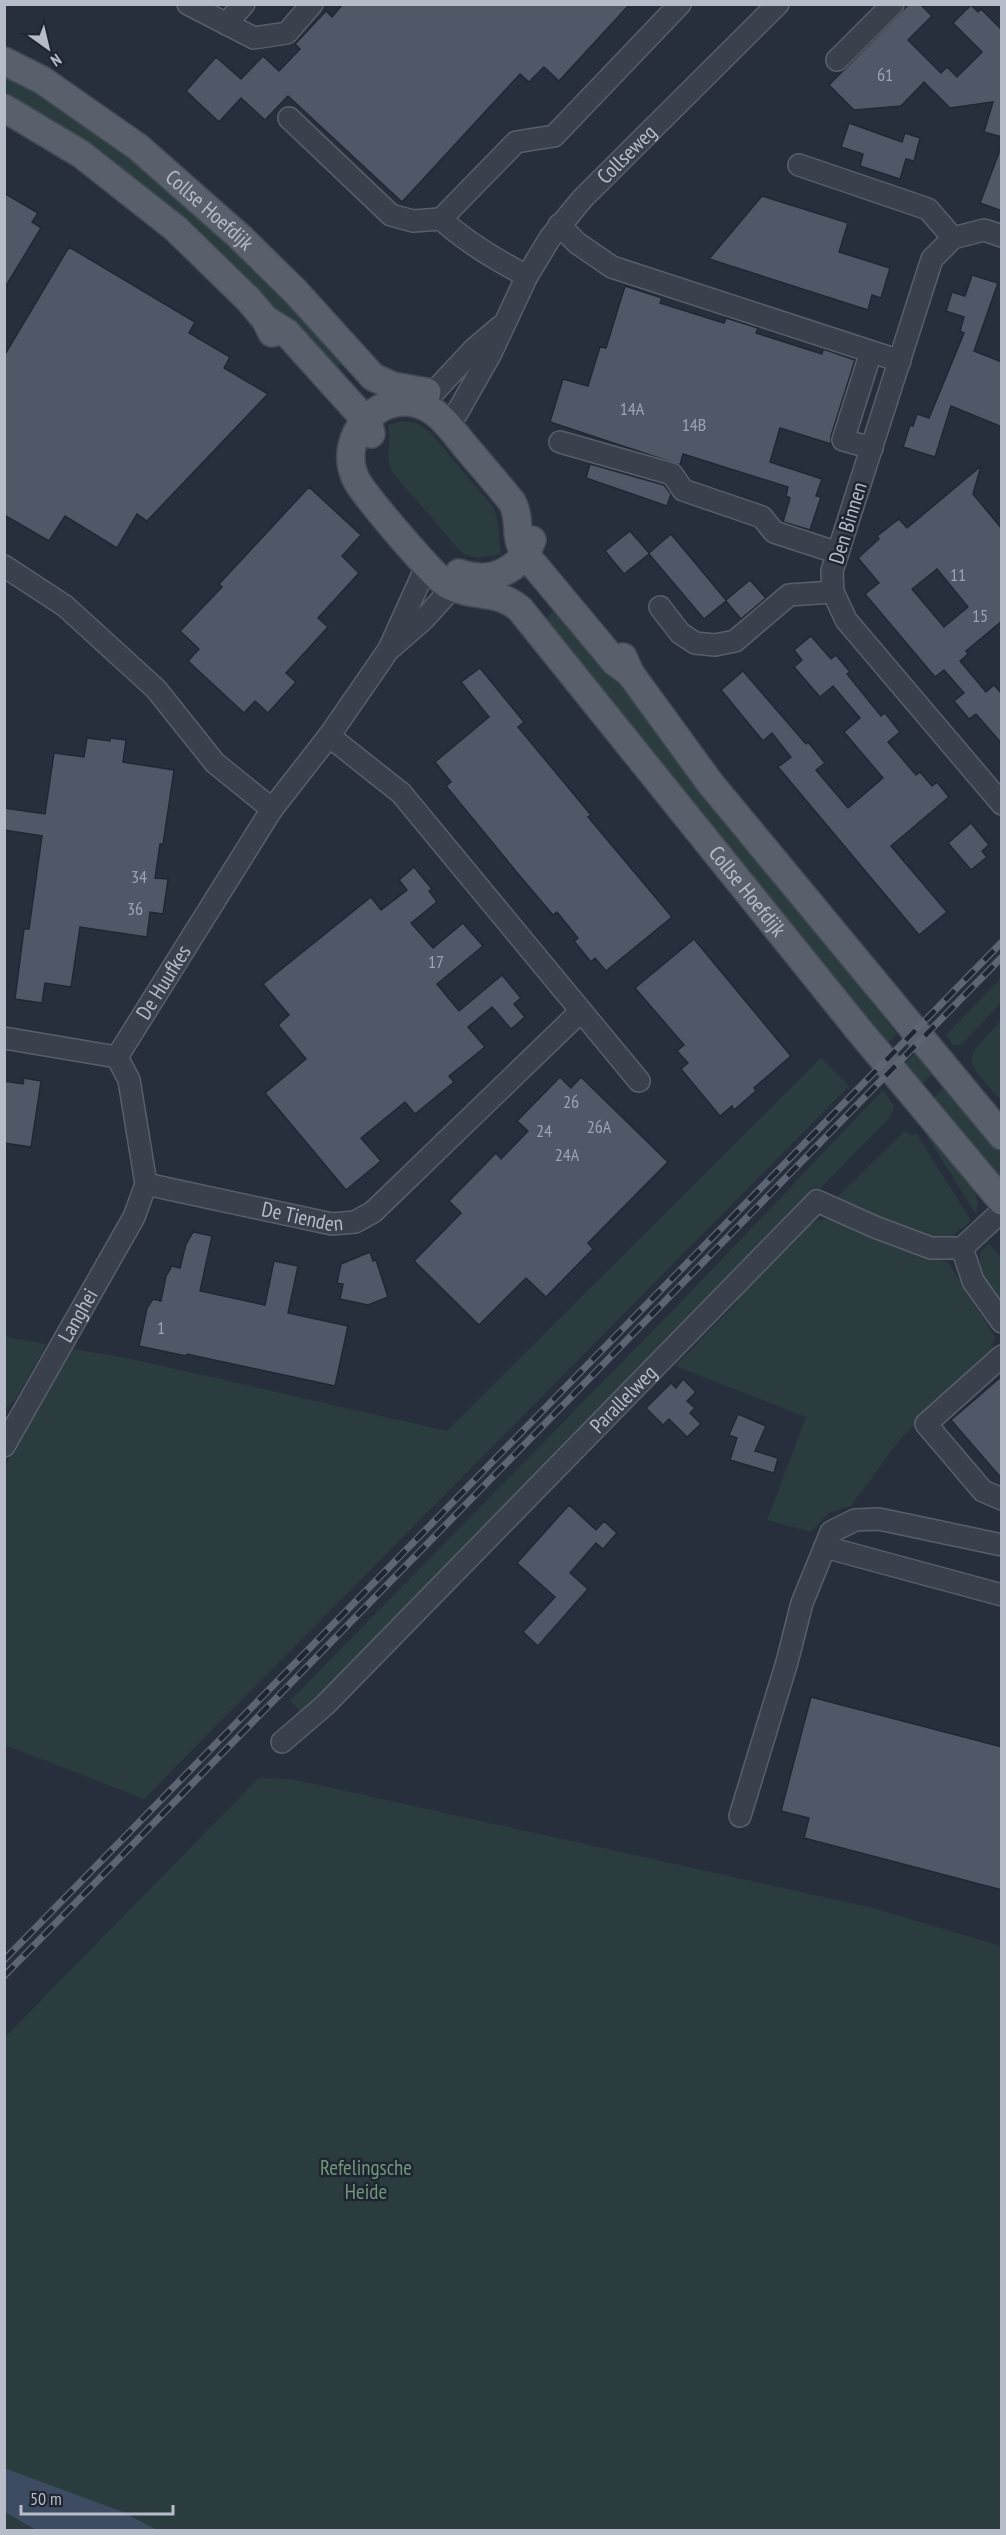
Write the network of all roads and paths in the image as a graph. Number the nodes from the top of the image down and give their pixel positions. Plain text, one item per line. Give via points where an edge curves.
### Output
1 (188, 4) edge
2 (244, 4) edge
3 (312, 4) edge
4 (680, 4) edge
5 (778, 4) edge
6 (893, 4) edge
7 (226, 24) junction
8 (837, 60) dead end
9 (4, 61) edge
10 (4, 108) edge
11 (289, 117) dead end
12 (799, 165) dead end
13 (441, 219) junction
14 (560, 225) junction
15 (1002, 236) edge
16 (953, 238) junction
17 (527, 276) junction
18 (502, 325) junction
19 (871, 352) junction
20 (900, 361) junction
21 (427, 400) junction
22 (457, 413) junction
23 (360, 425) junction
24 (560, 442) dead end
25 (872, 448) junction
26 (529, 548) junction
27 (838, 553) junction
28 (427, 565) junction
29 (4, 566) edge
30 (459, 581) junction
31 (833, 591) junction
32 (660, 607) dead end
33 (389, 649) junction
34 (329, 736) junction
35 (998, 791) edge
36 (272, 809) junction
37 (581, 1011) junction
38 (4, 1038) edge
39 (117, 1057) junction
40 (639, 1081) dead end
41 (1002, 1136) edge
42 (146, 1184) junction
43 (1002, 1201) edge
44 (1002, 1211) edge
45 (962, 1248) junction
46 (1002, 1322) edge
47 (1002, 1356) edge
48 (4, 1446) edge
49 (1002, 1499) edge
50 (1002, 1545) edge
51 (825, 1547) junction
52 (1002, 1595) edge
53 (282, 1742) dead end
54 (740, 1816) dead end

1 - 7 street
2 - 7 street
3 - 7 street via 287,33 254,38
4 - 13 street via 554,136 516,142
5 - 14 street, Collseweg
6 - 8 street
9 - 21 main road, Collse Hoefdijk via 42,80 138,147 240,237 373,377
10 - 23 main road, Collse Hoefdijk via 81,154 175,228 265,318 277,342
11 - 13 street via 391,215 412,221
12 - 16 street via 928,209
13 - 17 street via 462,238
14 - 17 street, Collseweg
14 - 19 street via 577,243 612,267
15 - 16 street via 984,230
16 - 20 street, Den Binnen via 932,259
17 - 18 street, Collseweg
18 - 21 street, Collseweg
18 - 22 street, Collseweg
19 - 20 street
19 - 25 street via 843,440
20 - 25 street, Den Binnen
21 - 22 main road
21 - 23 main road via 394,404 372,412
21 - 26 main road via 512,502 517,515 518,544
22 - 26 main road via 532,505 535,532
23 - 28 main road via 350,460 358,482
23 - 30 main road via 371,431 370,463 379,486
24 - 27 street via 672,474 683,490 762,517 774,532
25 - 27 street, Den Binnen
26 - 30 main road via 516,565 501,574
26 - 41 main road, Collse Hoefdijk via 615,662 630,673 710,783
27 - 31 street, Den Binnen via 832,571
28 - 30 main road via 441,580
28 - 33 street, De Huufkes
29 - 36 street via 65,606 156,689 216,763
30 - 33 street, De Huufkes
30 - 43 main road, Collse Hoefdijk via 509,600 520,609 858,1029
31 - 32 street via 789,595 735,641 716,645 695,643 680,633
31 - 35 street, Den Binnen via 846,620
33 - 34 street, De Huufkes
34 - 36 street, De Huufkes
34 - 37 street via 400,793
36 - 39 street, De Huufkes
37 - 40 street
37 - 42 street, De Tienden via 373,1212 355,1222 332,1224
38 - 39 street
39 - 42 street via 129,1080
42 - 48 street, Langhei via 134,1217
44 - 45 street
45 - 46 street via 973,1281
45 - 53 street, Parallelweg via 931,1248 818,1201 342,1688
47 - 49 street via 926,1424 983,1491
50 - 51 street via 879,1519 855,1520 831,1532
51 - 52 street
51 - 54 street via 802,1603

